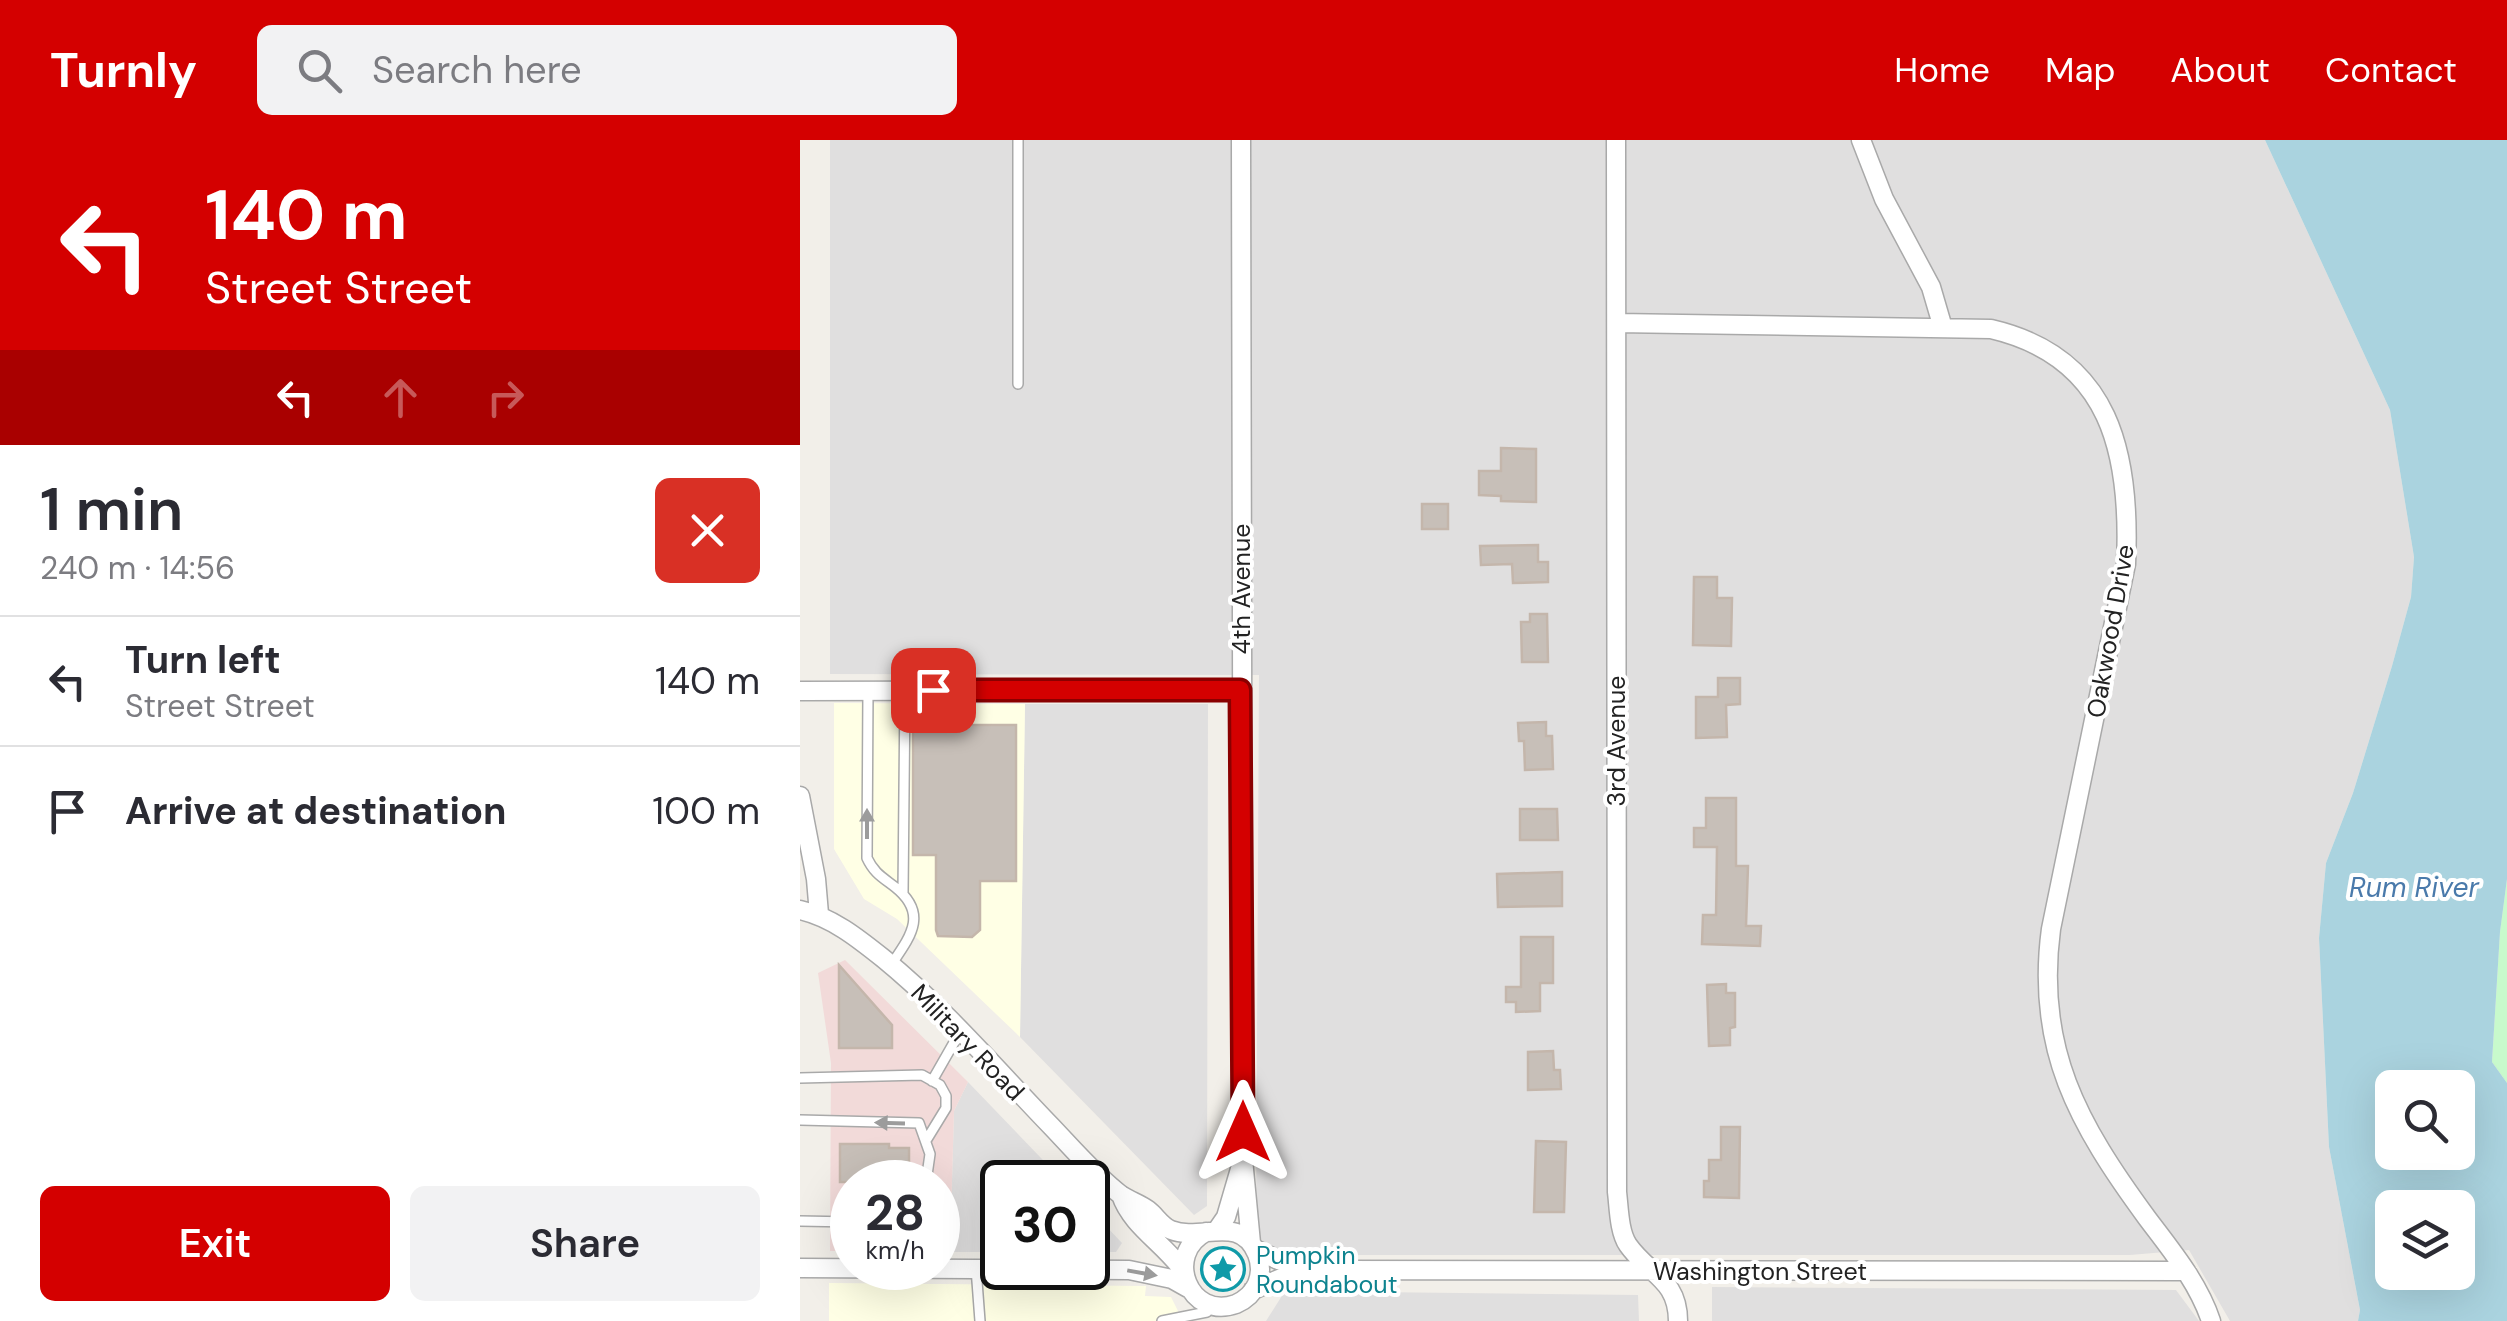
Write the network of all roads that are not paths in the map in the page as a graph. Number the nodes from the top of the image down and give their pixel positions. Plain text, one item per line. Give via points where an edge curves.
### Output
1 (1018, 140) edge
2 (1241, 140) edge
3 (1616, 140) edge
4 (1861, 140) edge
5 (1617, 323) junction
6 (1944, 328) junction
7 (1018, 384) dead end
8 (800, 690) edge
9 (868, 690) junction
10 (906, 690) junction
11 (1240, 690) junction
12 (800, 796) edge
13 (904, 896) junction
14 (810, 912) edge
15 (891, 965) junction
16 (960, 1032) junction
17 (800, 1078) edge
18 (932, 1081) junction
19 (800, 1120) edge
20 (926, 1139) junction
21 (1243, 1159) junction
22 (929, 1160) edge
23 (1121, 1195) junction
24 (800, 1221) edge
25 (830, 1222) edge
26 (1212, 1231) junction
27 (1253, 1246) junction
28 (800, 1268) edge
29 (976, 1268) junction
30 (1182, 1269) junction
31 (1335, 1270) junction
32 (1654, 1271) junction
33 (2186, 1271) junction
34 (1248, 1295) junction
35 (1201, 1305) edge
36 (980, 1321) edge
37 (1162, 1321) edge
38 (1235, 1321) edge
39 (1678, 1321) edge
40 (2212, 1321) edge

1 - 7 lane
2 - 11 street, 4th Avenue
3 - 5 street, 3rd Avenue
4 - 6 street
5 - 6 street, Oakwood Drive
5 - 32 street, 3rd Avenue via 1617,1192 1626,1244
6 - 33 street, Oakwood Drive via 1991,329 2058,356 2090,388 2114,442 2126,564 2052,929 2049,1013 2073,1103
8 - 9 street
9 - 10 street
13 -> 9 lane via 873,872 867,858
10 - 11 street
10 - 13 lane
11 - 21 street, 4th Avenue
12 - 14 street via 816,879
13 - 15 lane via 914,932
14 - 15 street, Military Road
15 - 16 street, Military Road
16 - 18 lane
16 - 23 street, Military Road
17 - 18 lane via 922,1075
18 - 20 lane via 946,1096 946,1108
20 -> 19 lane via 919,1123
20 - 22 lane
21 - 26 street, 4th Avenue via 1226,1217
21 - 27 street, 4th Avenue
23 - 26 street, Military Road via 1167,1229
23 - 30 street, Military Road via 1127,1212
24 - 25 lane
26 - 27 street via 1237,1232
26 - 30 street via 1190,1245
27 - 31 street, Washington Street via 1278,1260
27 - 34 street via 1260,1274
28 - 29 street
29 -> 35 street via 1129,1270 1172,1279
29 - 36 lane
30 - 35 street
31 - 32 street, Washington Street
31 - 34 street, Washington Street via 1286,1276
32 - 33 street, Washington Street
32 - 39 street, 3rd Avenue via 1677,1299
33 - 40 street, Oakwood Drive
34 - 35 street via 1226,1307
34 - 38 street
35 - 37 lane

